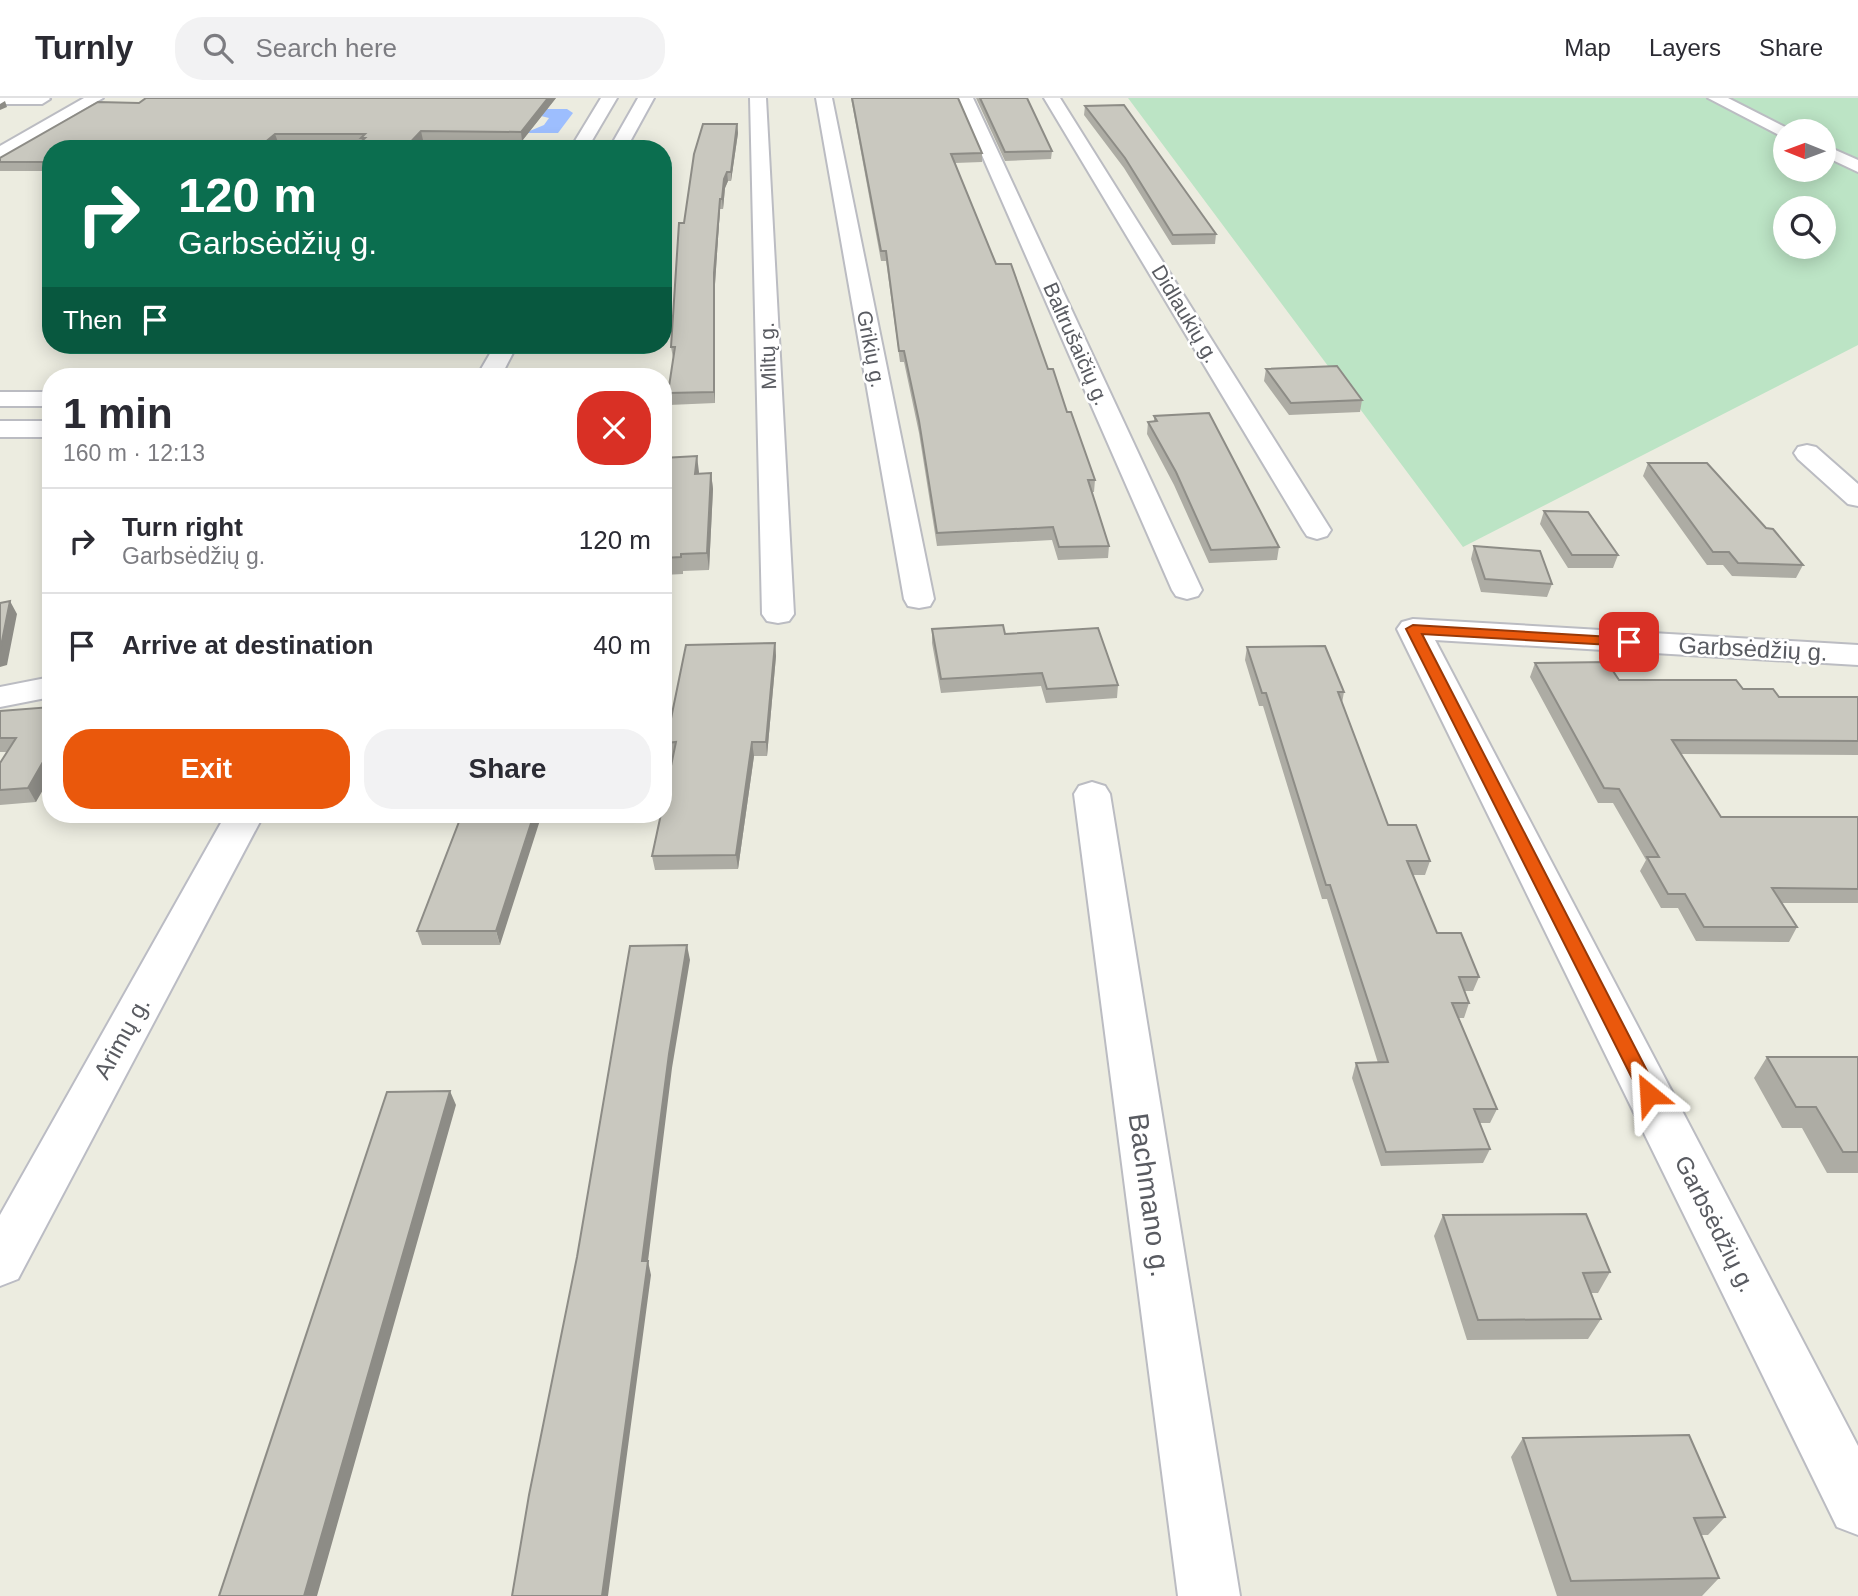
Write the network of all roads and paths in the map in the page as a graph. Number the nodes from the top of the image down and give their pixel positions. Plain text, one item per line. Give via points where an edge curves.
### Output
1 (95, 98) edge
2 (609, 98) edge
3 (646, 98) edge
4 (758, 98) edge
5 (824, 98) edge
6 (965, 98) edge
7 (1052, 98) edge
8 (1716, 98) edge
9 (0, 99) edge
10 (42, 99) edge
11 (1773, 125) edge
12 (583, 140) edge
13 (622, 140) edge
14 (0, 154) edge
15 (38, 155) edge
16 (1836, 156) edge
17 (1858, 167) edge
18 (0, 399) edge
19 (42, 399) edge
20 (0, 429) edge
21 (42, 429) edge
22 (1807, 453) dead end
23 (1858, 498) edge
24 (1317, 530) dead end
25 (1187, 590) dead end
26 (919, 599) dead end
27 (778, 614) dead end
28 (1858, 655) edge
29 (42, 689) edge
30 (0, 697) edge
31 (1092, 794) dead end
32 (240, 823) edge
33 (0, 1263) edge
34 (1858, 1506) edge
35 (1209, 1596) edge

1 - 14 street
2 - 12 street
3 - 13 street
4 - 27 street, Miltų g.
5 - 26 street, Grikių g.
6 - 25 street, Baltrušaičių g.
7 - 24 street, Didlaukių g.
8 - 11 street
9 - 10 street
14 - 15 street
16 - 17 street
18 - 19 street
20 - 21 street
22 - 23 street
28 - 34 street, Garbsėdžių g. via 1413,629
29 - 30 street
31 - 35 street, Bachmano g.
32 - 33 street, Arimų g.

